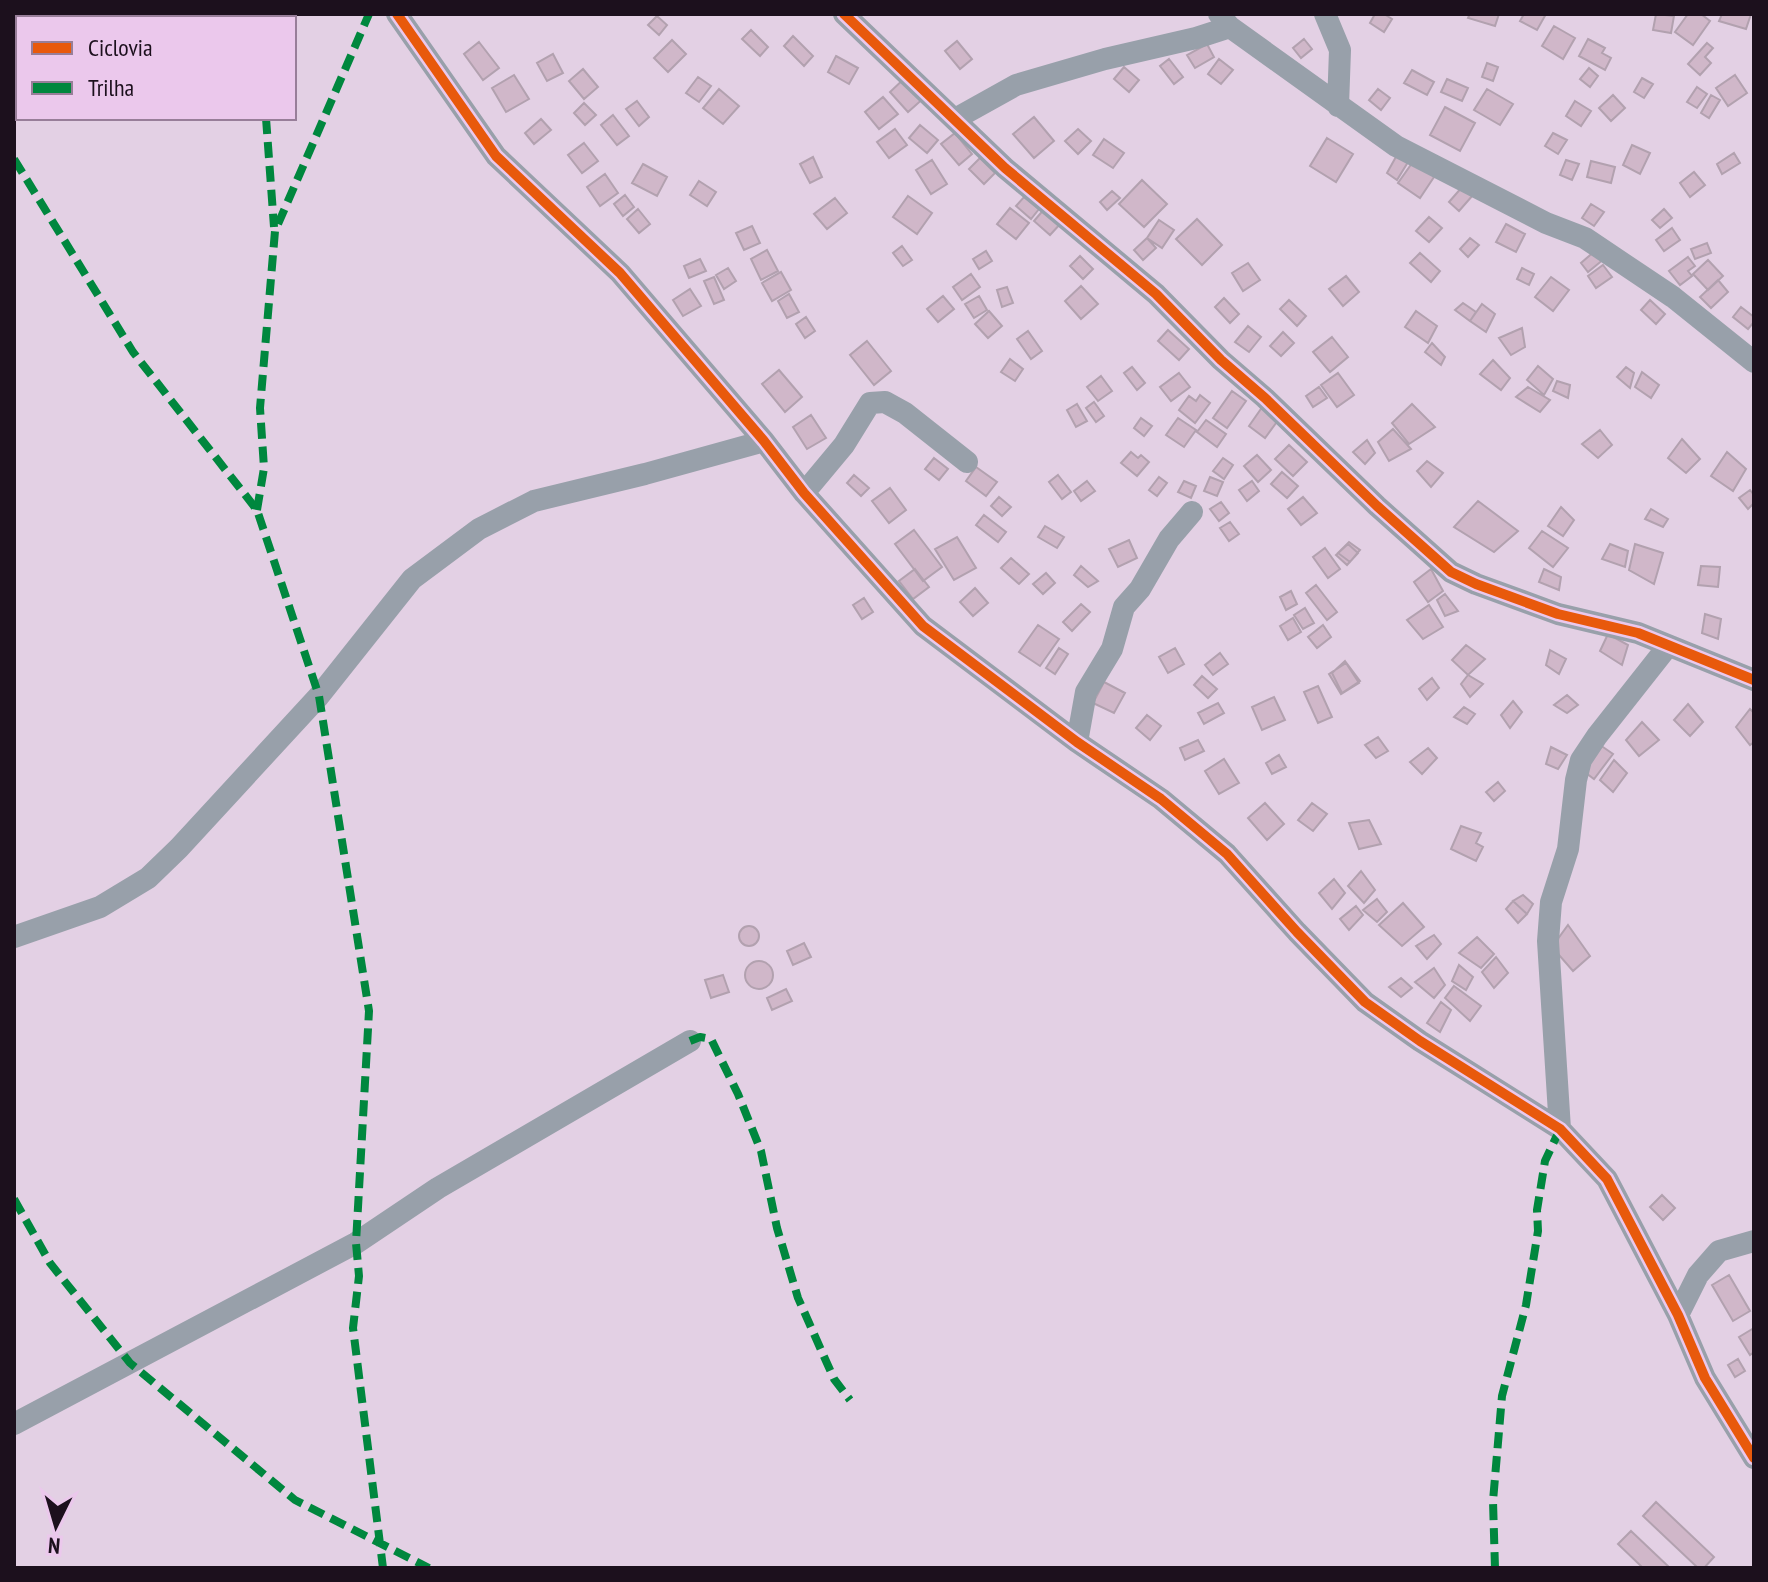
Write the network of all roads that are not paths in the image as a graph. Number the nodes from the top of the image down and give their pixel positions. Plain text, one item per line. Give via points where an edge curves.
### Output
1 (397, 14) edge
2 (844, 14) edge
3 (1325, 14) edge
4 (1225, 21) edge
5 (1338, 106) junction
6 (955, 119) junction
7 (1754, 362) edge
8 (764, 441) junction
9 (967, 462) dead end
10 (804, 493) junction
11 (1192, 512) dead end
12 (1668, 646) junction
13 (1754, 680) edge
14 (1077, 742) junction
15 (14, 937) edge
16 (690, 1041) dead end
17 (1560, 1129) junction
18 (1754, 1241) edge
19 (1678, 1315) junction
20 (14, 1424) edge
21 (1754, 1458) edge

1 - 8 street via 496,156 620,273
2 - 6 street
3 - 5 street via 1340,50
4 - 5 street
4 - 6 street via 1196,38 1016,85
5 - 7 street via 1396,146 1585,238 1673,297
6 - 12 street via 1005,168 1156,294 1451,572 1558,614 1638,633
8 - 10 street
8 - 15 street via 534,501 479,529 412,579 319,696 148,878 100,907
9 - 10 street via 905,413 885,402 870,403
10 - 14 street via 923,626
11 - 14 street via 1124,607 1112,649 1086,692
12 - 13 street
12 - 17 street via 1597,736 1581,760 1576,780 1548,941
14 - 17 street via 1161,799 1227,854 1365,1002
16 - 20 street via 438,1188 356,1243
17 - 19 street via 1607,1179
18 - 19 street via 1719,1251 1698,1275
19 - 21 street via 1705,1378

